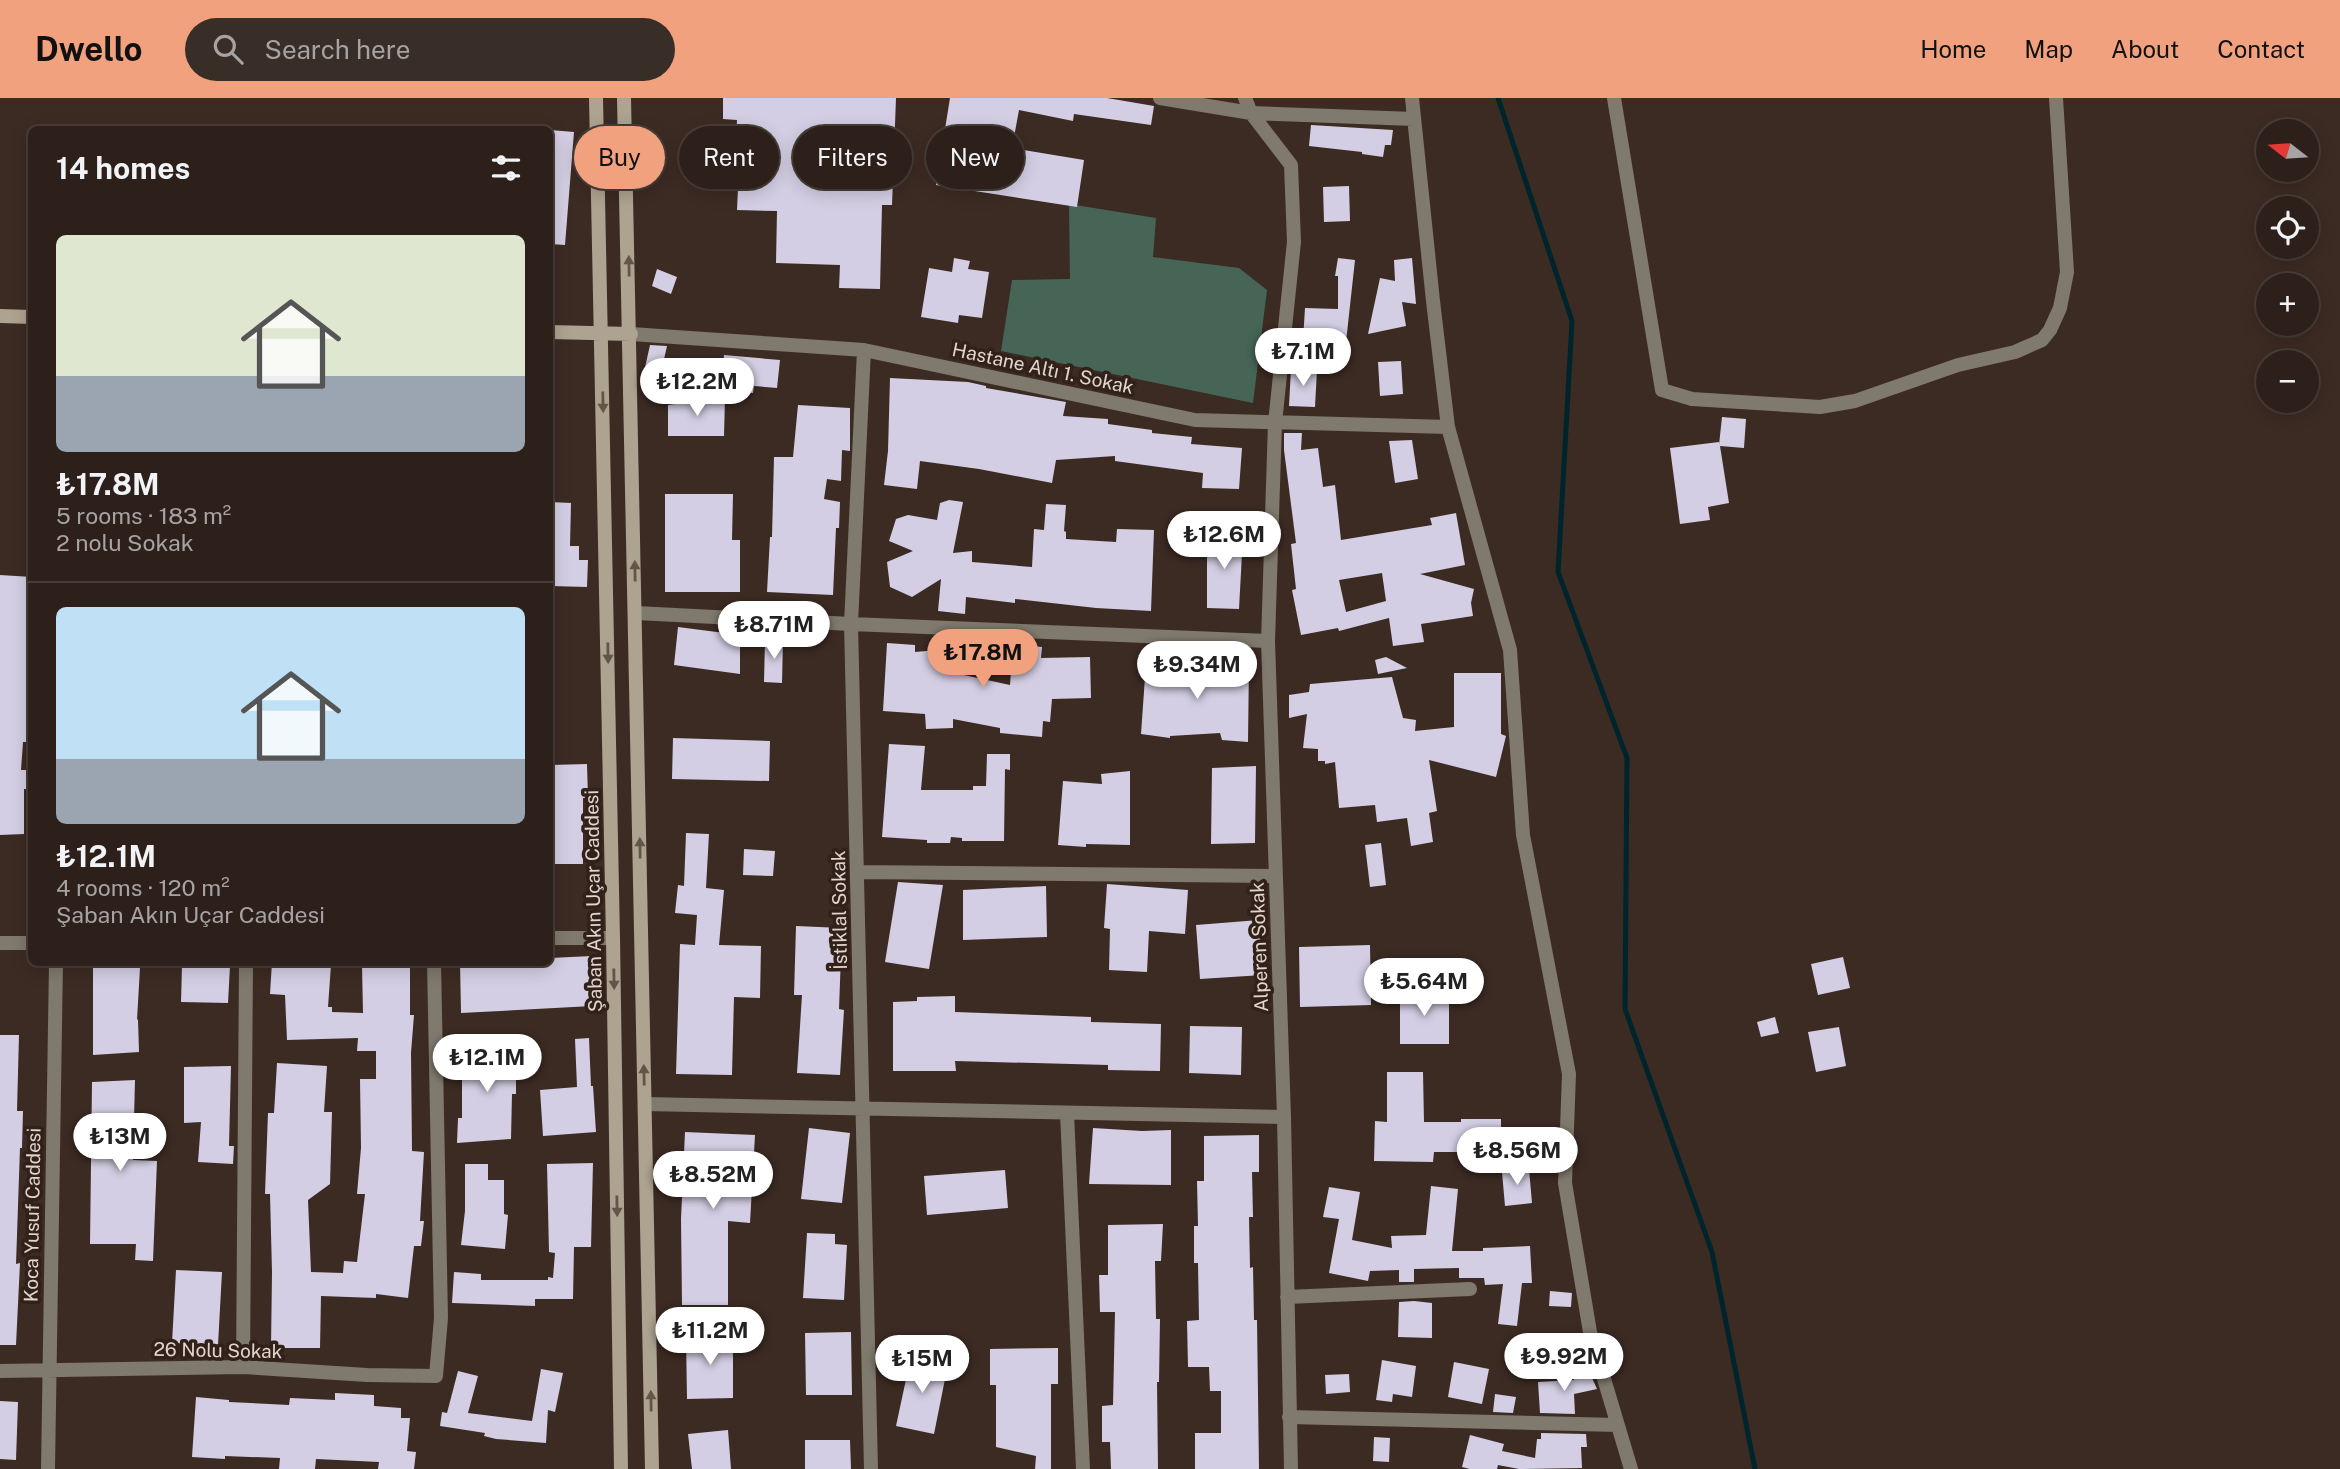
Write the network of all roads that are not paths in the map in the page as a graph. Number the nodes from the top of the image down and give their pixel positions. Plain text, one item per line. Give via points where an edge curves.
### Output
1 (596, 98) edge
2 (624, 98) edge
3 (1160, 98) edge
4 (1245, 98) edge
5 (1412, 98) edge
6 (1614, 98) edge
7 (2056, 98) edge
8 (1251, 113) junction
9 (1414, 119) junction
10 (0, 316) edge
11 (28, 317) edge
12 (553, 332) edge
13 (601, 333) junction
14 (631, 334) junction
15 (864, 350) junction
16 (1275, 423) junction
17 (1448, 427) junction
18 (636, 613) junction
19 (851, 624) junction
20 (1268, 642) junction
21 (857, 872) junction
22 (1275, 876) junction
23 (613, 937) junction
24 (553, 938) edge
25 (0, 943) edge
26 (28, 943) edge
27 (56, 966) edge
28 (246, 966) edge
29 (434, 966) edge
30 (645, 1104) junction
31 (862, 1109) junction
32 (1067, 1113) junction
33 (1284, 1117) junction
34 (1470, 1289) dead end
35 (1287, 1297) junction
36 (243, 1367) junction
37 (0, 1371) edge
38 (49, 1371) junction
39 (1289, 1417) junction
40 (1618, 1424) junction
41 (48, 1469) edge
42 (621, 1469) edge
43 (652, 1469) edge
44 (871, 1469) edge
45 (1083, 1469) edge
46 (1291, 1469) edge
47 (1631, 1469) edge

1 - 13 main road, Şaban Akın Uçar Caddesi
14 -> 2 main road
3 - 8 street
4 - 8 street, Alperen Sokak
5 - 9 street
6 - 7 street via 1662,390 1692,399 1820,407 1855,401 1958,365 2015,352 2042,340 2050,330 2067,272
8 - 9 street
8 - 16 street, Alperen Sokak via 1291,165 1294,242
9 - 17 street
10 - 11 main road
12 - 13 main road
13 - 14 main road
13 -> 23 main road, Şaban Akın Uçar Caddesi
14 - 15 street, Hastane Altı 1. Sokak
18 -> 14 main road
15 - 16 street, Hastane Altı 1. Sokak via 1195,420
15 - 19 street, İstiklal Sokak
16 - 17 street, Hastane Altı 1. Sokak
16 - 20 street, Alperen Sokak
17 - 40 street via 1510,650 1523,835 1569,1074 1565,1184 1590,1332
18 - 19 street
30 -> 18 main road
19 - 20 street
19 - 21 street, İstiklal Sokak
20 - 22 street, Alperen Sokak
21 - 22 street
21 - 31 street, İstiklal Sokak
22 - 33 street, Alperen Sokak
23 - 24 street
23 -> 42 main road, Şaban Akın Uçar Caddesi
25 - 26 street
27 - 38 street, Koca Yusuf Caddesi
28 - 36 street
29 - 36 street, 26 Nolu Sokak via 441,1318 436,1376
30 - 31 street
43 -> 30 main road
31 - 32 street
31 - 44 street, İstiklal Sokak
32 - 33 street
32 - 45 street
33 - 35 street, Alperen Sokak
34 - 35 street
35 - 39 street, Alperen Sokak
36 - 38 street, 26 Nolu Sokak
37 - 38 street, 26 Nolu Sokak
38 - 41 street, Koca Yusuf Caddesi
39 - 40 street
39 - 46 street, Alperen Sokak
40 - 47 street

